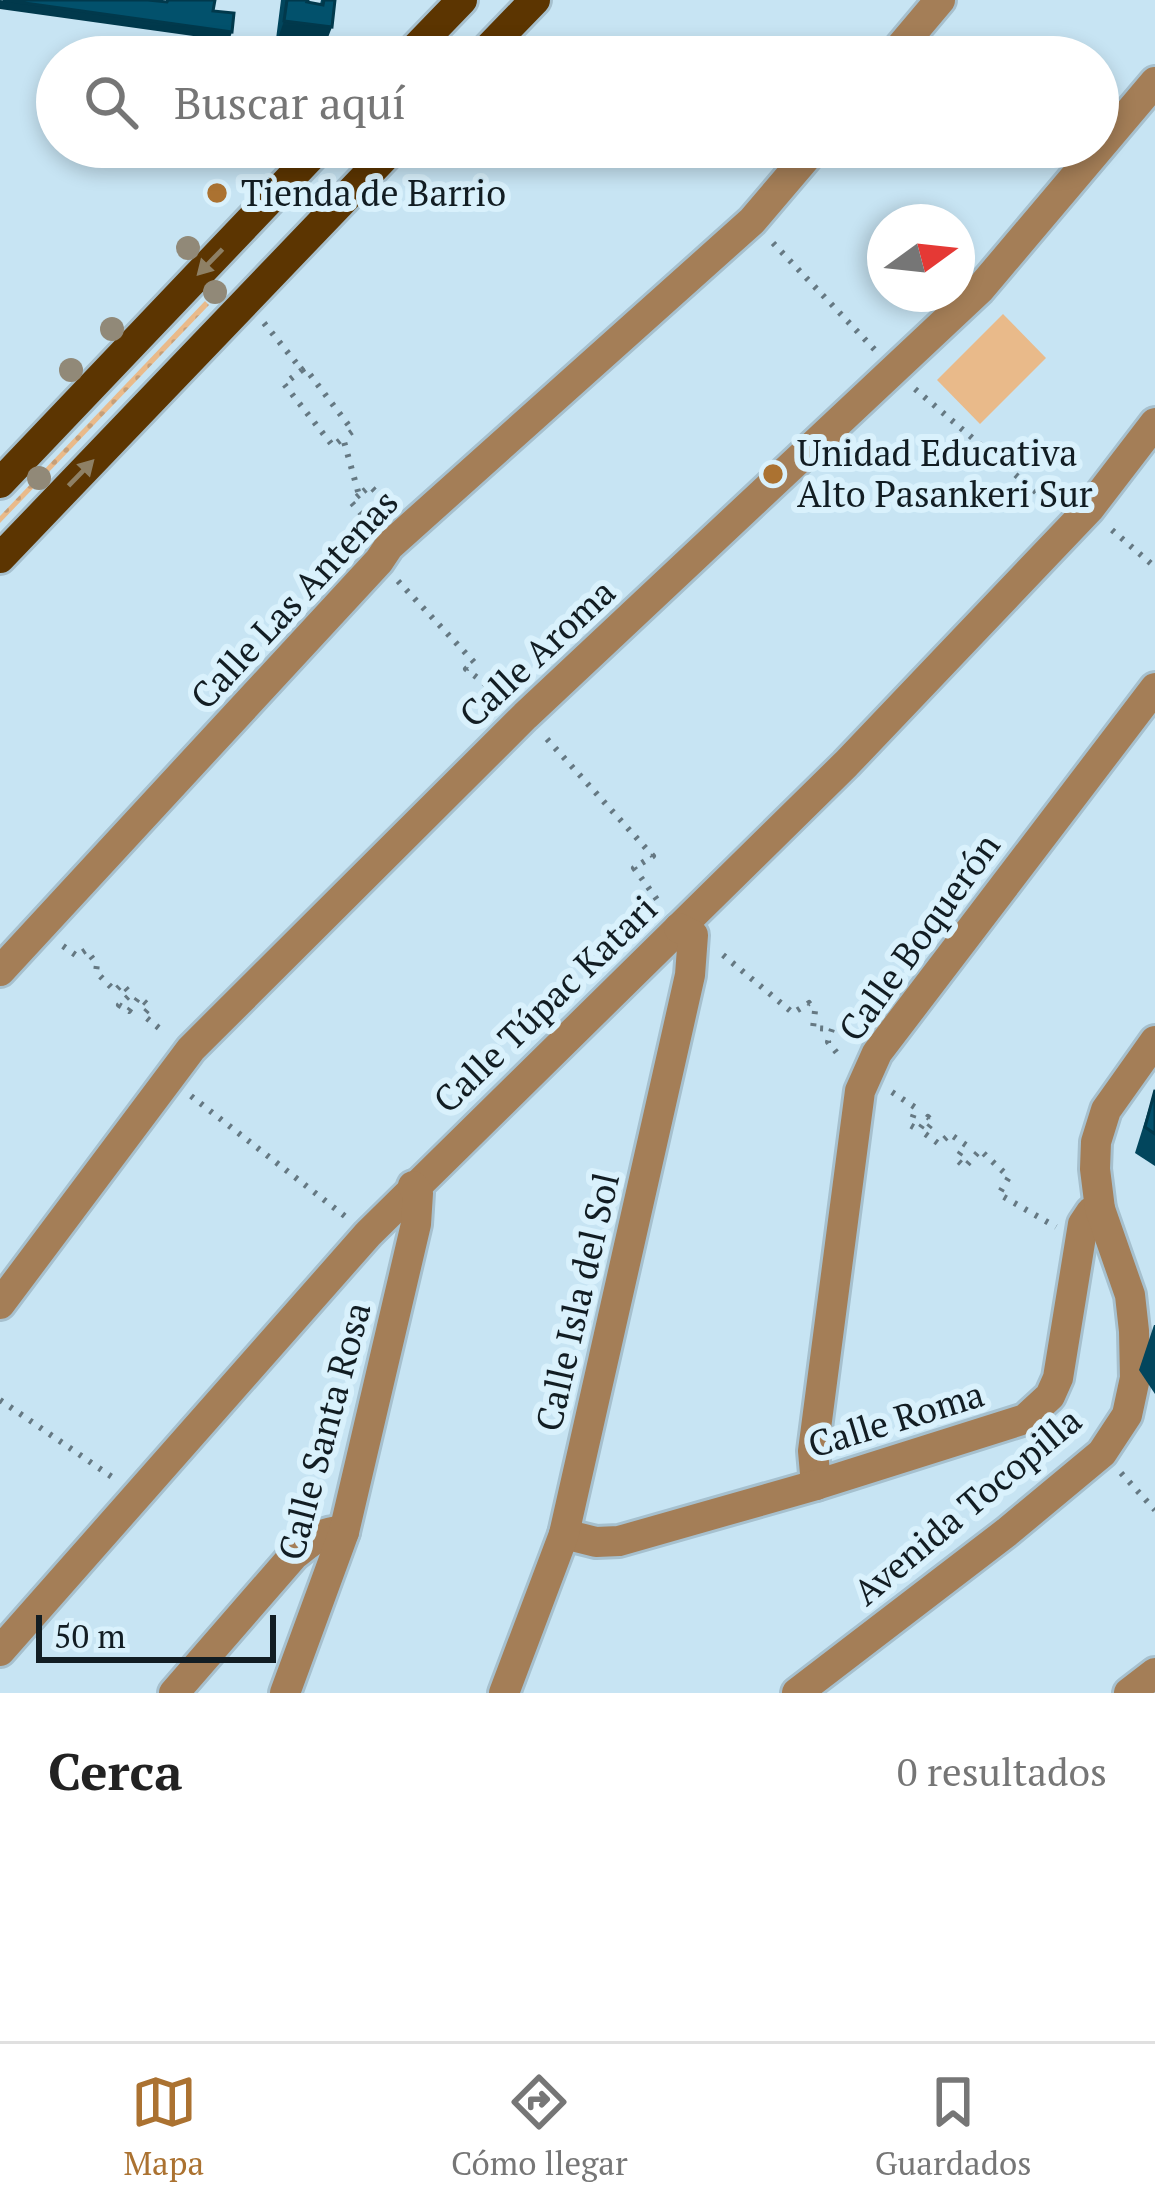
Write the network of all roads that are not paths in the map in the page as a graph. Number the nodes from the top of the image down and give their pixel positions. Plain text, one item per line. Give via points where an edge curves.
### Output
1 (462, 0) edge
2 (535, 0) edge
3 (940, 0) edge
4 (427, 36) edge
5 (500, 36) edge
6 (910, 36) edge
7 (1155, 82) edge
8 (1119, 125) edge
9 (300, 168) edge
10 (374, 168) edge
11 (797, 168) edge
12 (1082, 168) edge
13 (1155, 423) edge
14 (0, 483) edge
15 (0, 558) edge
16 (1155, 688) edge
17 (686, 931) junction
18 (0, 970) edge
19 (1155, 1041) edge
20 (413, 1186) junction
21 (1100, 1209) junction
22 (0, 1304) edge
23 (816, 1485) junction
24 (344, 1532) junction
25 (564, 1534) junction
26 (0, 1651) edge
27 (1155, 1673) edge
28 (174, 1693) edge
29 (285, 1693) edge
30 (505, 1693) edge
31 (797, 1693) edge
32 (1129, 1693) edge

1 - 4 main road
2 - 5 main road
3 - 6 street
7 - 8 street, Calle Aroma
9 -> 14 main road
15 -> 10 main road
11 - 18 street, Calle Las Antenas via 752,221 389,546
12 - 22 street, Calle Aroma via 980,289 525,716 207,1033
13 - 17 street, Calle Túpac Katari via 1089,509
16 - 23 street, Calle Boquerón via 877,1052 860,1090 813,1451
17 - 20 street, Calle Túpac Katari
17 - 25 street, Calle Isla del Sol via 690,975
19 - 21 street, Avenida Tocopilla via 1106,1110 1096,1142
20 - 24 street, Calle Santa Rosa via 416,1224
20 - 26 street, Calle Túpac Katari
21 - 23 street, Calle Roma via 1086,1219 1058,1378 1038,1409
21 - 31 street, Avenida Tocopilla via 1130,1295 1135,1378 1127,1415 1102,1453
23 - 25 street, Calle Roma via 619,1541
24 - 28 street via 317,1537 294,1555
24 - 29 street, Calle Santa Rosa
25 - 30 street, Calle Isla del Sol
27 - 32 street

